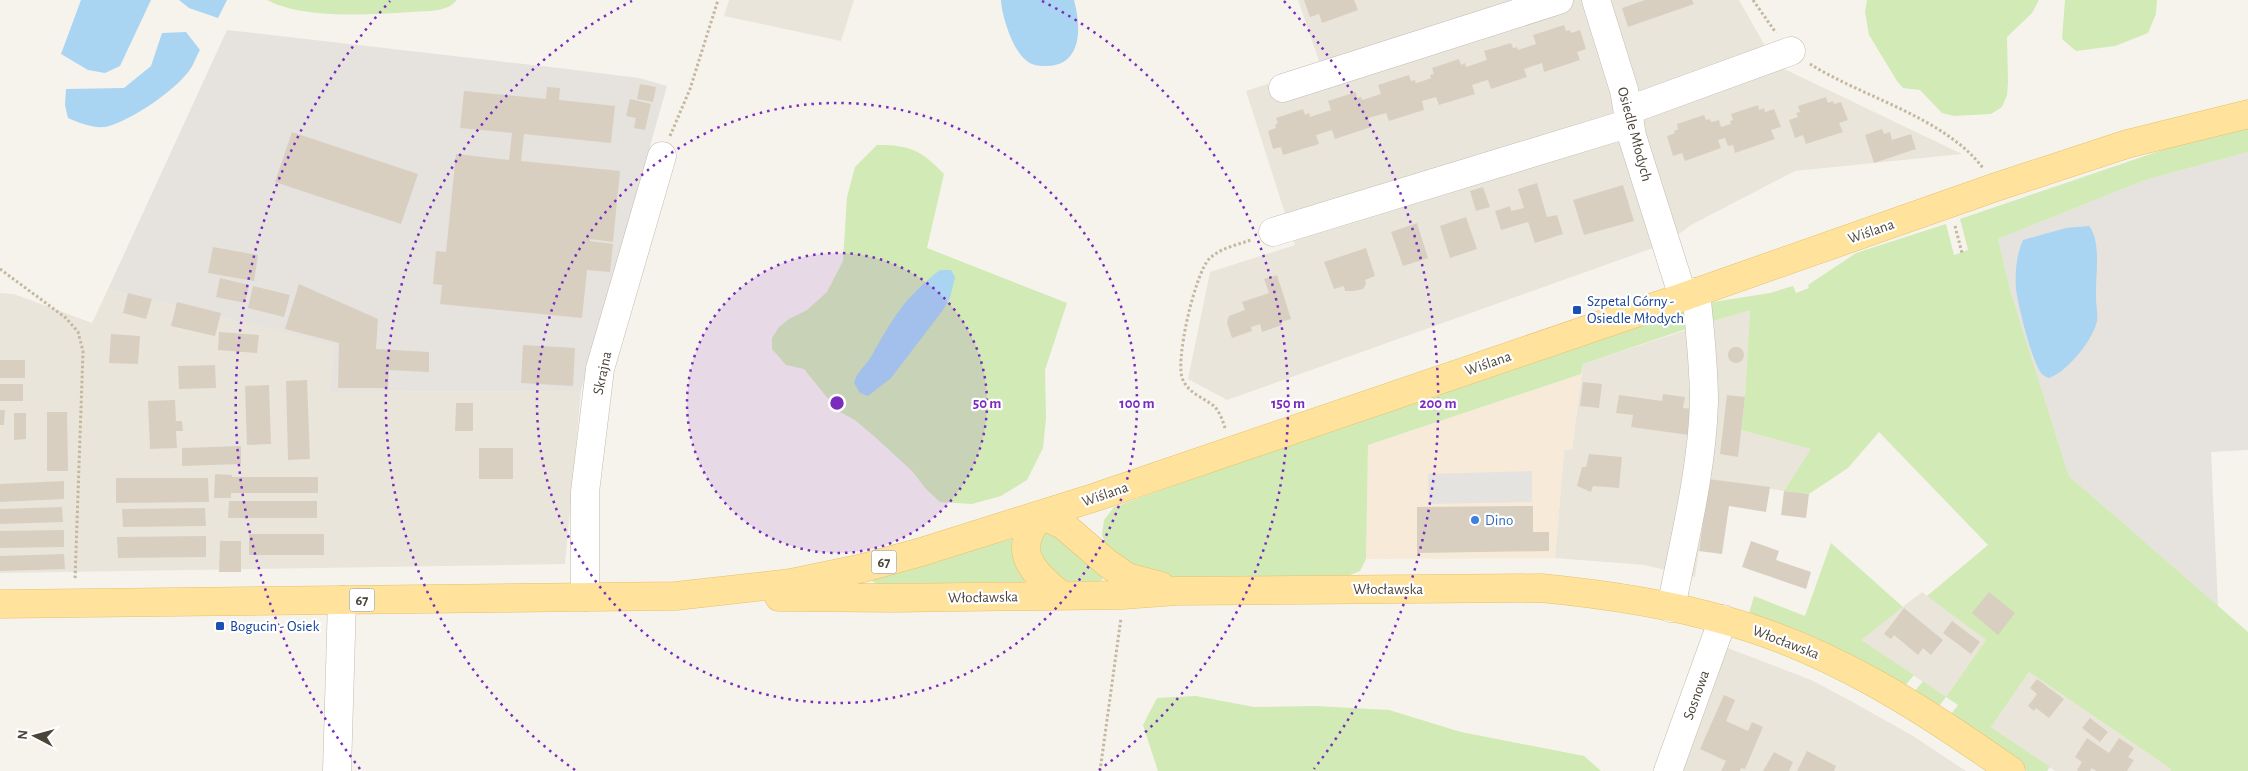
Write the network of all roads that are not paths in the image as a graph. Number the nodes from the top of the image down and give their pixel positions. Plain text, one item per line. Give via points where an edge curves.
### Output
1 (1559, 0) edge
2 (1596, 0) edge
3 (1791, 51) road end
4 (1283, 88) dead end
5 (2248, 114) edge
6 (1629, 116) junction
7 (662, 156) road end
8 (1273, 232) road end
9 (1690, 295) junction
10 (1096, 497) junction
11 (1041, 515) junction
12 (1091, 547) junction
13 (1177, 591) junction
14 (723, 592) junction
15 (1062, 596) junction
16 (585, 597) junction
17 (342, 600) junction
18 (0, 604) edge
19 (1671, 608) junction
20 (1723, 619) junction
21 (337, 771) edge
22 (1668, 771) edge
23 (2011, 771) edge

1 - 4 street
2 - 6 street, Osiedle Młodych
3 - 6 street
5 - 9 main road, Wiślana / 67 via 2127,144
6 - 8 street
6 - 9 street, Osiedle Młodych
7 - 16 street, Skrajna via 600,369 585,492
9 - 10 main road, Wiślana / 67
9 - 19 street, Osiedle Młodych via 1704,402 1700,448
10 - 11 main road, Wiślana / 67
10 - 12 main road via 1090,526
11 - 12 main road via 1063,525
11 - 14 main road, Wiślana / 67 via 863,568 791,583
11 - 15 main road via 1030,531 1028,559 1038,575
12 - 13 main road via 1126,577
13 - 15 main road, Włocławska
13 - 19 main road, Włocławska via 1541,588
14 - 15 main road, Włocławska via 845,598
14 - 16 main road, 67
16 - 17 main road, 67
17 - 18 main road, 67
17 - 21 street
19 - 20 main road, Włocławska
20 - 22 street, Sosnowa
20 - 23 main road, Włocławska via 1798,645 1844,666 1946,725

